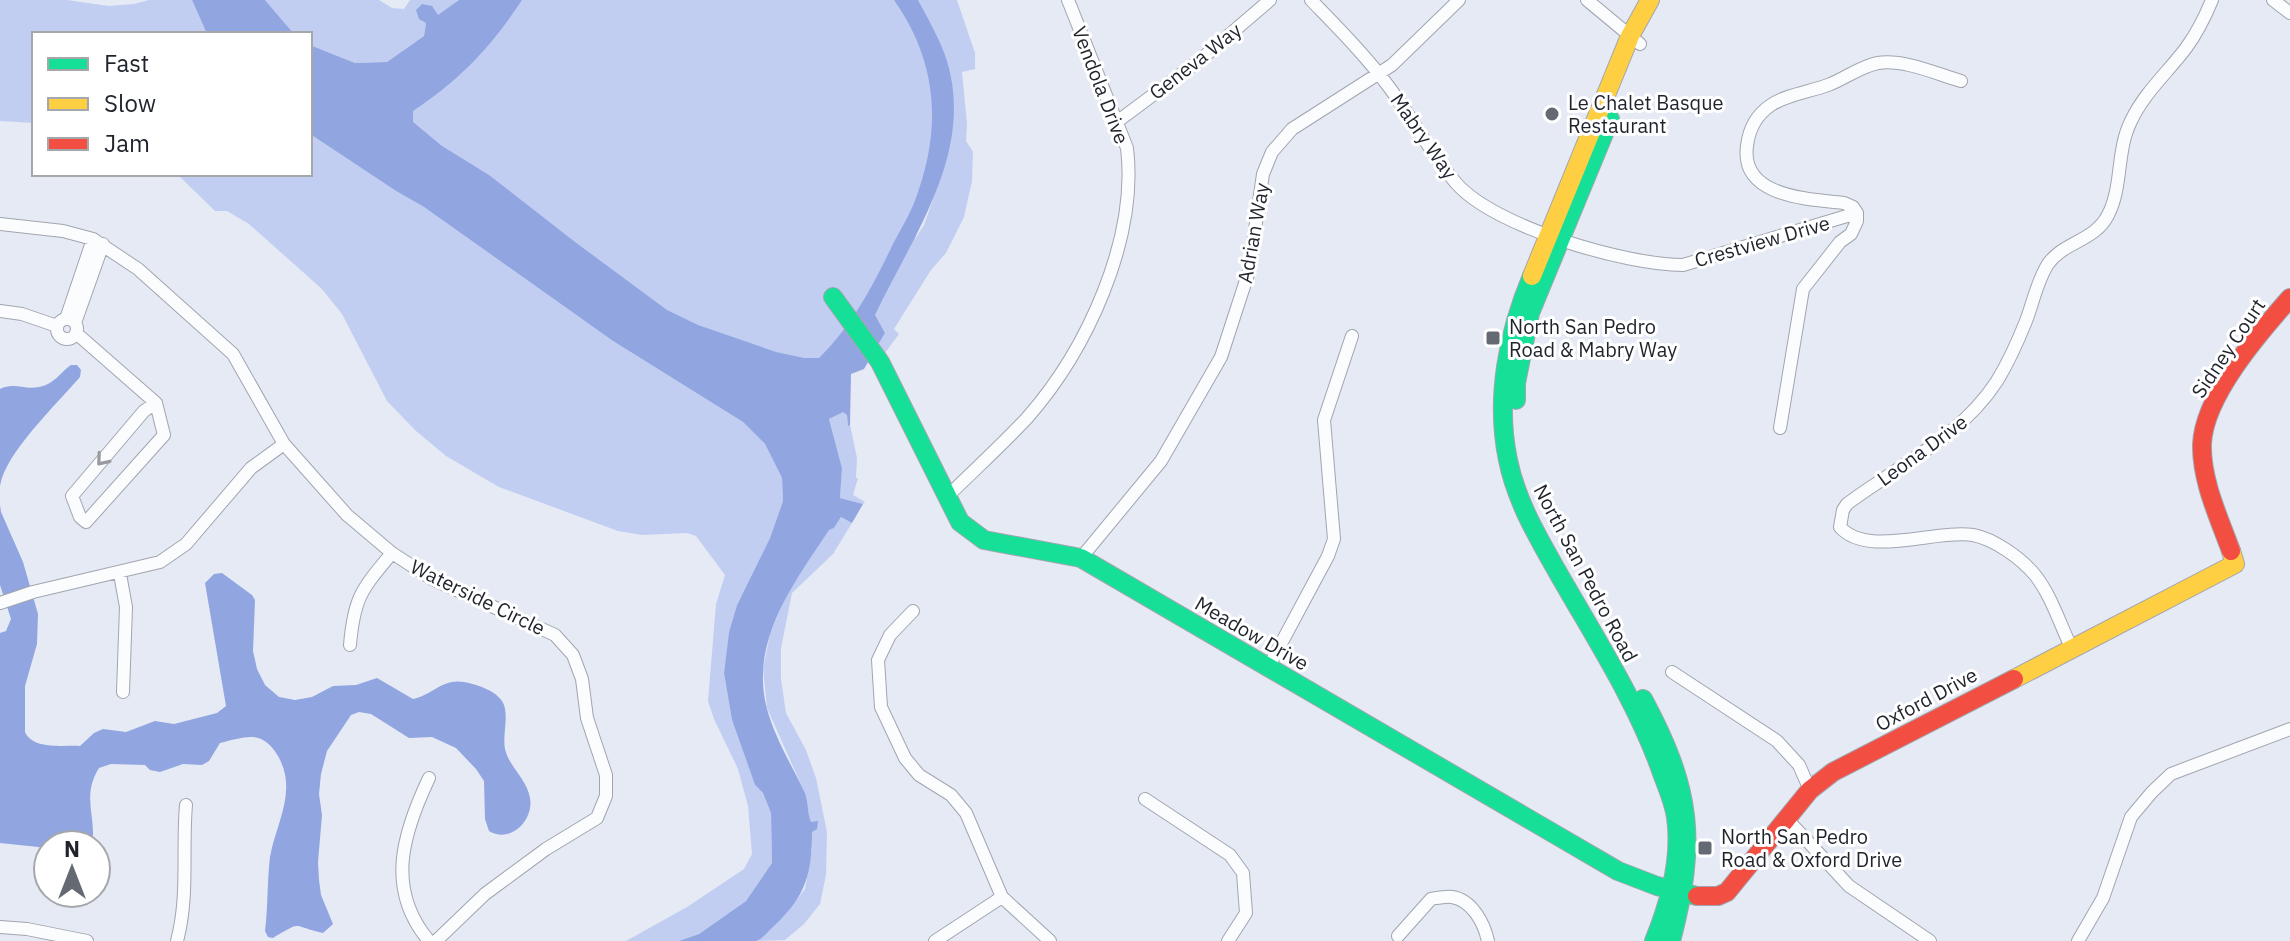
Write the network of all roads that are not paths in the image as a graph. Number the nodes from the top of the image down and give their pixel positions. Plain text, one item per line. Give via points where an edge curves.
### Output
1 (1068, 0) edge
2 (1270, 0) edge
3 (1311, 0) edge
4 (1459, 0) edge
5 (1587, 0) edge
6 (1650, 0) edge
7 (1664, 0) edge
8 (2212, 0) edge
9 (2273, 0) edge
10 (2290, 13) edge
11 (1635, 40) junction
12 (1379, 74) junction
13 (1961, 81) dead end
14 (1118, 121) junction
15 (1857, 213) junction
16 (0, 224) edge
17 (1555, 237) junction
18 (98, 242) junction
19 (833, 297) dead end
20 (2290, 298) edge
21 (0, 311) edge
22 (68, 325) junction
23 (1352, 336) dead end
24 (156, 403) junction
25 (1780, 428) dead end
26 (284, 444) junction
27 (948, 496) junction
28 (392, 553) junction
29 (1081, 558) junction
30 (2235, 564) joint
31 (120, 574) junction
32 (2, 602) edge
33 (913, 611) dead end
34 (350, 645) dead end
35 (2071, 647) junction
36 (1268, 668) junction
37 (1672, 672) dead end
38 (123, 692) dead end
39 (2290, 729) edge
40 (429, 778) dead end
41 (1810, 790) junction
42 (1145, 799) dead end
43 (186, 805) dead end
44 (1787, 819) junction
45 (1678, 891) junction
46 (1002, 897) junction
47 (0, 927) edge
48 (1398, 936) dead end
49 (87, 941) edge
50 (177, 941) edge
51 (429, 941) edge
52 (436, 941) edge
53 (935, 941) edge
54 (1050, 941) edge
55 (1228, 941) edge
56 (1488, 941) edge
57 (1654, 941) edge
58 (1671, 941) edge
59 (1930, 941) edge
60 (2078, 941) edge

1 - 14 street, Vendola Drive
2 - 14 street, Geneva Way
3 - 12 street, Mabry Way
4 - 12 street, Adrian Way
5 - 11 street
6 - 11 street, North San Pedro Road
7 - 11 street, North San Pedro Road
8 - 35 street, Leona Drive via 2199,29 2131,119 2109,214 2092,235 2050,262 1997,381 1953,432 1847,504 1840,519 1840,527 1855,539 1956,534 1988,539 2035,575
9 - 10 street
11 - 17 street, North San Pedro Road
12 - 17 street, Mabry Way via 1457,184 1484,207
12 - 29 street, Adrian Way via 1292,129 1272,152 1263,174 1249,271 1221,357 1161,461
13 - 15 street, Crestview Drive via 1877,63 1794,94 1758,116 1746,148 1753,176 1767,187 1844,203
14 - 27 street, Vendola Drive via 1130,174 1122,239 1102,298 1064,368 1028,417
15 - 17 street, Crestview Drive via 1683,265 1659,265
15 - 25 street via 1851,234 1803,289
16 - 18 street, Waterside Circle via 63,231
17 - 45 street, North San Pedro Road via 1518,309 1510,341 1504,381 1508,459 1522,507 1658,756 1676,814
18 - 22 street
18 - 26 street, Waterside Circle via 138,269 233,354
19 - 27 street, Meadow Drive via 880,362
20 - 30 street, Sidney Court via 2260,332 2208,416 2203,433 2206,471
21 - 22 street
22 - 24 street
23 - 36 street via 1324,420 1334,539
24 -> 24 street via 72,496 86,522 164,435
26 - 28 street, Waterside Circle via 347,515
26 - 31 street via 251,468 186,544 160,562
27 - 29 street, Meadow Drive via 960,522 984,540
28 - 34 street via 360,596
28 - 52 street, Waterside Circle via 432,579 555,635 565,645 582,679 587,718 606,775 606,796 597,818 485,894
29 - 36 street, Meadow Drive
30 - 35 street, Oxford Drive
31 - 32 street
31 - 38 street via 126,607
33 - 46 street via 890,635 878,660 881,707 905,758 966,813
35 - 41 street, Oxford Drive via 1833,772
36 - 45 street, Meadow Drive via 1618,871
37 - 41 street via 1777,741 1799,765
39 - 60 street via 2171,774 2152,792 2131,817 2103,898
40 - 51 street via 409,821 403,856 407,901 414,923
41 - 44 street, Oxford Drive
42 - 55 street via 1230,855 1243,873 1246,913
43 - 50 street via 186,898
44 - 45 street, Oxford Drive via 1720,898
44 - 59 street via 1849,886
45 - 57 street, North San Pedro Road
45 - 58 street, North San Pedro Road
46 - 53 street
46 - 54 street
47 - 49 street
48 - 56 street via 1431,899 1452,897 1468,904

